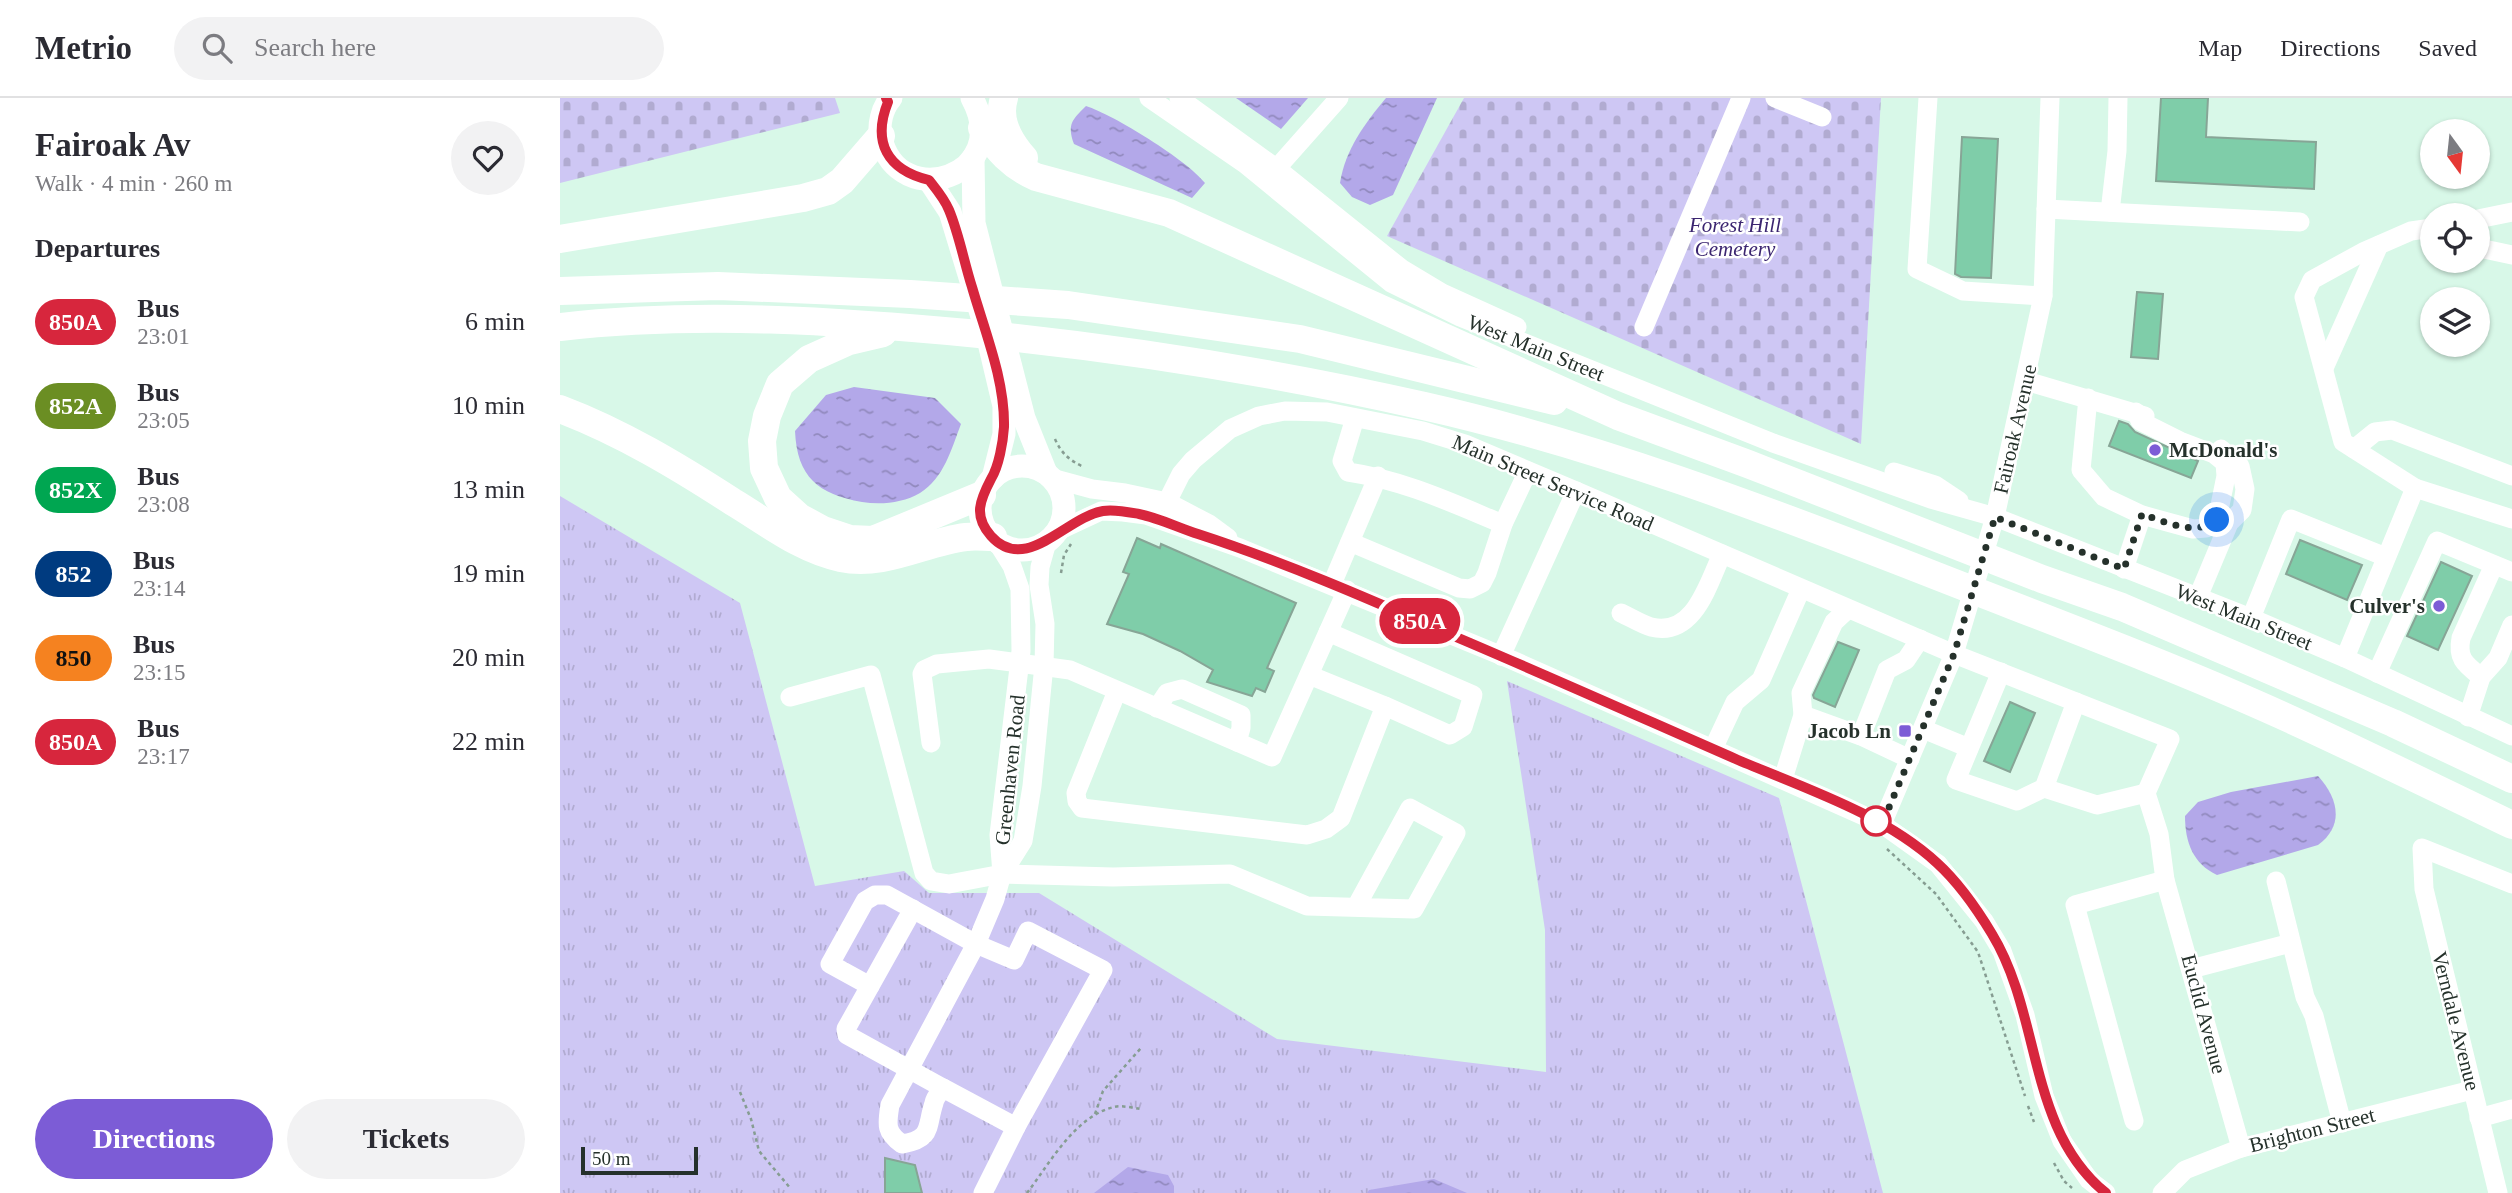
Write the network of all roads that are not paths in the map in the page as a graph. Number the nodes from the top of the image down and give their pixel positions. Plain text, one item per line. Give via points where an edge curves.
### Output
1 (1004, 98) edge
2 (1149, 98) edge
3 (1179, 98) edge
4 (1339, 98) edge
5 (1741, 98) edge
6 (1775, 98) edge
7 (1928, 98) edge
8 (2050, 98) edge
9 (2118, 98) edge
10 (888, 99) edge
11 (983, 109) edge
12 (1822, 117) dead end
13 (881, 136) junction
14 (973, 158) junction
15 (1271, 175) junction
16 (929, 180) junction
17 (1060, 185) junction
18 (2046, 209) junction
19 (2110, 212) junction
20 (2512, 212) edge
21 (2490, 217) edge
22 (2300, 222) dead end
23 (2420, 230) edge
24 (560, 239) edge
25 (2379, 245) junction
26 (2490, 250) edge
27 (2512, 255) edge
28 (983, 291) junction
29 (560, 292) edge
30 (2043, 296) junction
31 (560, 327) edge
32 (908, 327) junction
33 (1644, 327) dead end
34 (2324, 368) junction
35 (2026, 380) junction
36 (2088, 398) junction
37 (560, 409) edge
38 (2136, 411) junction
39 (1618, 416) junction
40 (1355, 418) junction
41 (2354, 449) junction
42 (1528, 471) junction
43 (1051, 476) junction
44 (2512, 476) edge
45 (1378, 477) junction
46 (987, 486) junction
47 (2415, 488) junction
48 (1576, 491) junction
49 (1167, 502) junction
50 (2142, 514) junction
51 (1995, 517) junction
52 (2512, 519) edge
53 (1503, 524) junction
54 (1060, 538) junction
55 (994, 539) junction
56 (1350, 542) junction
57 (1240, 548) junction
58 (1722, 554) junction
59 (2386, 557) junction
60 (2124, 569) junction
61 (2503, 569) edge
62 (1339, 587) junction
63 (1801, 589) junction
64 (2197, 597) junction
65 (1849, 609) junction
66 (1621, 612) dead end
67 (2251, 618) junction
68 (2512, 625) edge
69 (1328, 632) junction
70 (1920, 639) junction
71 (1954, 654) junction
72 (1501, 656) junction
73 (2345, 658) junction
74 (1021, 663) junction
75 (1044, 665) junction
76 (2001, 672) junction
77 (2377, 673) junction
78 (1309, 675) junction
79 (2481, 677) junction
80 (1117, 691) junction
81 (790, 697) dead end
82 (2076, 702) junction
83 (1385, 706) junction
84 (1157, 708) junction
85 (1804, 715) junction
86 (2468, 717) junction
87 (1923, 729) junction
88 (1861, 736) junction
89 (2512, 736) edge
90 (1237, 742) junction
91 (931, 743) dead end
92 (1969, 748) junction
93 (1713, 749) junction
94 (1910, 759) junction
95 (1783, 779) junction
96 (2512, 779) edge
97 (2044, 788) junction
98 (2146, 793) junction
99 (1882, 824) junction
100 (2512, 825) edge
101 (1002, 874) junction
102 (2165, 880) junction
103 (2276, 881) dead end
104 (2512, 884) edge
105 (1356, 907) junction
106 (913, 909) junction
107 (2291, 943) junction
108 (976, 944) junction
109 (2191, 969) junction
110 (870, 986) junction
111 (909, 1069) junction
112 (943, 1088) junction
113 (2472, 1090) junction
114 (2512, 1109) edge
115 (2479, 1118) junction
116 (2134, 1121) dead end
117 (2342, 1123) junction
118 (1016, 1127) junction
119 (2241, 1148) junction
120 (983, 1193) edge
121 (2106, 1193) edge
122 (2162, 1193) edge
123 (2498, 1193) edge

1 - 17 highway via 1001,109 1011,141 1023,157
2 - 15 street, West Main Street via 1245,164
3 - 15 street, West Main Street
4 - 15 street
5 - 33 street
6 - 12 street
7 - 30 street via 1917,269 1963,290
8 - 18 street, Fairoak Avenue
9 - 19 street
10 - 13 main road
11 - 14 main road via 980,144
11 - 17 highway via 1001,154 1018,169
13 - 16 main road via 897,167
13 - 24 highway via 828,191
14 - 16 main road via 946,178
14 - 28 main road via 974,223
15 - 51 street, West Main Street via 1391,283 1460,317 1773,443
16 - 28 main road via 950,212
17 - 39 highway via 1169,213
18 - 19 street
18 - 30 street, Fairoak Avenue
19 - 22 street
20 - 21 street
23 - 25 street
25 - 34 street
25 - 34 street via 2312,280 2304,297
26 - 27 street
28 - 43 main road, Greenhaven Road via 1024,418
28 - 46 main road, Greenhaven Road via 986,330 1004,406 1004,434
29 - 39 highway via 718,286 1068,304 1300,339
30 - 35 street, Fairoak Avenue
31 - 32 highway via 753,320
32 - 46 highway via 849,341 808,359 780,384 762,441 764,468 778,498 823,530 850,539 873,540
32 - 100 highway via 1065,343 1261,373 1426,406 1567,445 1760,508 2030,612 2277,713
34 - 41 street via 2343,442
35 - 36 street
35 - 51 street, Fairoak Avenue
36 - 38 street
36 - 50 street via 2081,470 2104,498
37 - 55 highway via 631,442 793,540 842,558 904,554 966,537
38 - 50 street via 2140,421 2214,454 2225,463 2226,476 2217,520 2206,528 2193,529
38 - 64 street via 2218,447 2240,466 2245,489 2242,510 2229,523
39 - 96 highway via 2122,607
40 - 42 street, Main Street Service Road via 1423,431
40 - 45 street via 1343,454 1344,467 1348,472
40 - 49 street, Main Street Service Road via 1285,411 1259,416 1230,429 1193,460
41 - 44 street via 2375,432 2392,430
41 - 47 street
42 - 48 street, Main Street Service Road
42 - 53 street
43 - 46 main road via 1035,468 1009,468
43 - 49 street via 1092,489
43 - 54 main road, Greenhaven Road via 1064,502
45 - 53 street
45 - 56 street
46 - 55 main road, Greenhaven Road via 980,508 982,521
47 - 52 street
47 - 59 street
48 - 58 street, Main Street Service Road
48 - 72 street
49 - 57 street via 1209,524
50 - 60 street
51 - 60 street, West Main Street
51 - 71 street, Fairoak Avenue
53 - 56 street via 1488,573 1470,589
54 - 55 main road via 1022,550
54 - 57 street via 1101,511 1123,512 1146,515
54 - 75 street, Greenhaven Road via 1040,567
55 - 74 street, Greenhaven Road via 1012,566 1020,589
56 - 62 street
57 - 62 street
58 - 63 street, Main Street Service Road
58 - 66 street via 1696,610 1685,622 1670,628 1651,627
59 - 67 street via 2291,519
59 - 73 street
60 - 64 street, West Main Street
61 - 77 street via 2437,541
61 - 79 street via 2461,638 2462,659
62 - 69 street
62 - 72 street
63 - 65 street, Main Street Service Road
63 - 93 street via 1761,680 1735,702
64 - 67 street, West Main Street
65 - 70 street, Main Street Service Road
65 - 85 street via 1834,622 1801,693
67 - 73 street, West Main Street
68 - 79 street via 2498,658
69 - 78 street
69 - 83 street via 1473,695 1463,727 1450,735
70 - 71 street, Main Street Service Road
70 - 88 street via 1906,660 1887,670
71 - 76 street, Main Street Service Road
71 - 87 street, Fairoak Avenue
72 - 93 street
73 - 77 street, West Main Street
74 - 75 street
74 - 91 street via 989,659 937,664 924,670
74 - 101 street, Greenhaven Road via 999,835
75 - 80 street via 1070,670
75 - 101 street, Greenhaven Road via 1023,841
76 - 82 street, Main Street Service Road
76 - 92 street
77 - 86 street, West Main Street
78 - 83 street
78 - 90 street via 1272,757
79 - 86 street
80 - 83 street via 1076,793 1083,808 1307,835 1341,818
80 - 84 street
81 - 101 street via 872,676 924,873 931,881 949,884
82 - 97 street
82 - 98 street, Main Street Service Road via 2171,738
84 - 90 street
84 - 90 street via 1167,693 1182,689 1194,694 1241,715
85 - 88 street
85 - 95 street
86 - 89 street, West Main Street
87 - 92 street
87 - 94 street, Fairoak Avenue
88 - 94 street
92 - 97 street via 1956,780 2017,800
93 - 95 street
94 - 99 street, Fairoak Avenue
95 - 99 street
97 - 98 street via 2097,804
98 - 102 street, Euclid Avenue via 2159,834
99 - 121 street via 1938,864 1990,931 2025,1014 2045,1096 2062,1141 2089,1180
101 - 105 street via 1230,874 1307,906
101 - 108 street
102 - 109 street, Euclid Avenue
102 - 116 street via 2075,905
103 - 107 street
104 - 113 street, Verndale Avenue via 2423,848 2424,889
105 - 105 street via 1414,909 1456,833 1410,808
106 - 108 street
106 - 110 street
106 - 110 street via 887,894 865,901 830,964
107 - 109 street
107 - 117 street
108 - 111 street
108 - 118 street via 1014,960 1028,931 1103,970
109 - 119 street, Euclid Avenue
110 - 111 street via 847,1035
111 - 112 street
111 - 112 street via 890,1105 887,1124 892,1137 902,1144 918,1141 929,1129 934,1100
112 - 118 street
113 - 115 street, Verndale Avenue
113 - 117 street, Brighton Street
114 - 115 street
115 - 123 street, Verndale Avenue
117 - 119 street, Brighton Street
118 - 120 street
119 - 122 street, Brighton Street via 2185,1170

